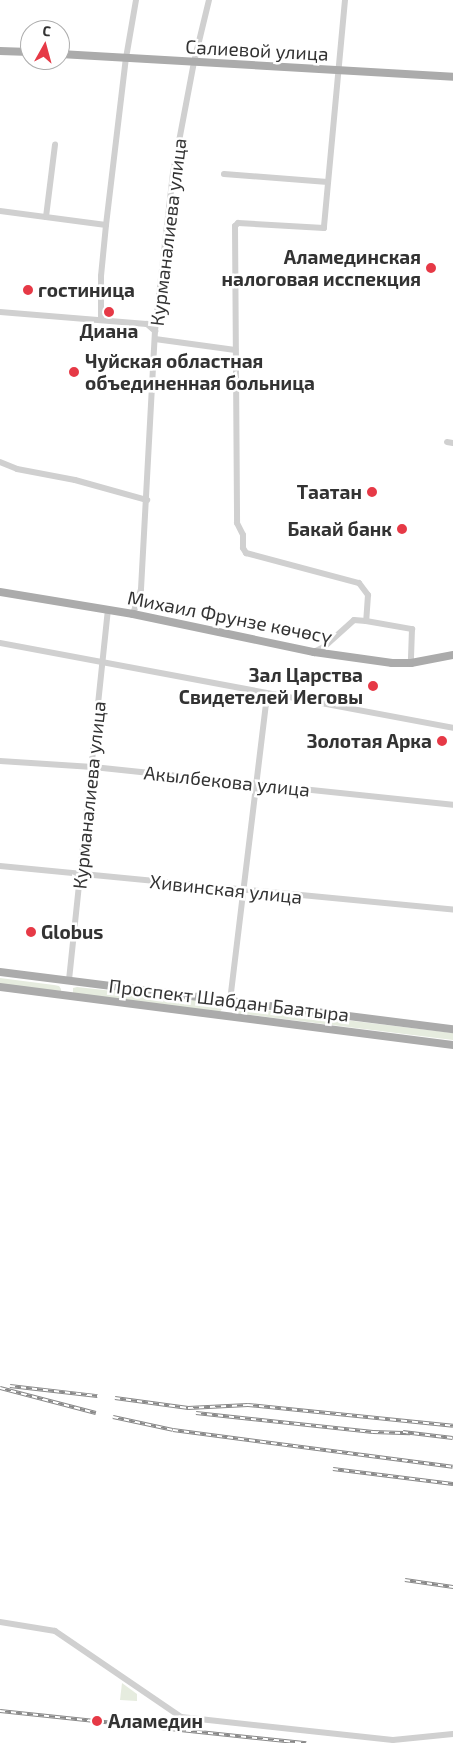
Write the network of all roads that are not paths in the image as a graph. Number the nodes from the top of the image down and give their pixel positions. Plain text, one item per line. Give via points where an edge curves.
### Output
1 (136, 0) edge
2 (208, 0) edge
3 (345, 0) edge
4 (0, 51) edge
5 (20, 52) edge
6 (70, 55) edge
7 (126, 58) junction
8 (194, 62) junction
9 (338, 71) junction
10 (453, 77) edge
11 (55, 144) dead end
12 (224, 174) dead end
13 (328, 182) junction
14 (0, 211) edge
15 (46, 217) junction
16 (106, 225) junction
17 (0, 312) edge
18 (101, 319) junction
19 (155, 331) junction
20 (155, 339) junction
21 (235, 350) junction
22 (0, 462) edge
23 (147, 500) junction
24 (0, 592) edge
25 (108, 610) junction
26 (133, 614) junction
27 (366, 621) junction
28 (0, 643) edge
29 (314, 652) junction
30 (453, 655) edge
31 (104, 661) junction
32 (411, 663) junction
33 (267, 694) junction
34 (453, 728) edge
35 (0, 761) edge
36 (93, 767) junction
37 (255, 784) junction
38 (453, 805) edge
39 (0, 866) edge
40 (80, 874) junction
41 (242, 891) junction
42 (453, 910) edge
43 (0, 972) edge
44 (69, 980) junction
45 (0, 987) edge
46 (67, 996) junction
47 (230, 1001) junction
48 (228, 1016) junction
49 (453, 1028) edge
50 (453, 1045) edge
51 (0, 1622) edge
52 (453, 1734) edge

1 - 7 street
2 - 8 street, Курманалиева улица
3 - 9 street
4 - 5 main road
6 - 7 main road, Салиевой улица
7 - 8 main road, Салиевой улица
7 - 16 street
8 - 9 main road, Салиевой улица
8 - 19 street, Курманалиева улица via 173,173
9 - 10 main road, Салиевой улица
9 - 13 street
11 - 15 street
12 - 13 street
13 - 21 street via 324,228 236,224
14 - 15 street
15 - 16 street
16 - 18 street
17 - 18 street
18 - 19 street via 147,324
19 - 20 street, Курманалиева улица
20 - 21 street
20 - 23 street, Курманалиева улица
21 - 27 street via 237,523 243,535 243,551 359,583 368,595
22 - 23 street via 17,469 75,480
23 - 26 street, Курманалиева улица via 141,589
24 - 25 main road, Михаил Фрунзе көчөсү
25 - 26 main road, Михаил Фрунзе көчөсү
25 - 31 street, Курманалиева улица
26 - 29 main road, Михаил Фрунзе көчөсү
27 - 29 street via 354,620
27 - 32 street via 412,629
28 - 31 street
29 - 32 main road, Михаил Фрунзе көчөсү
30 - 32 main road, Михаил Фрунзе көчөсү
31 - 33 street
31 - 36 street, Курманалиева улица
33 - 34 street
33 - 37 street
35 - 36 street, Акылбекова улица
36 - 37 street, Акылбекова улица
36 - 40 street, Курманалиева улица
37 - 38 street, Акылбекова улица
37 - 41 street
39 - 40 street, Хивинская улица
40 - 41 street, Хивинская улица
40 - 44 street, Курманалиева улица
41 - 42 street, Хивинская улица
41 - 47 street
43 - 44 main road, Проспект Шабдан Баатыра
44 - 46 main road
44 - 47 main road, Проспект Шабдан Баатыра
45 - 46 main road, Проспект Шабдан Баатыра
46 - 48 main road, Проспект Шабдан Баатыра
47 - 48 main road
47 - 49 main road, Проспект Шабдан Баатыра
48 - 50 main road, Проспект Шабдан Баатыра
51 - 52 street via 55,1631 181,1717 393,1740

